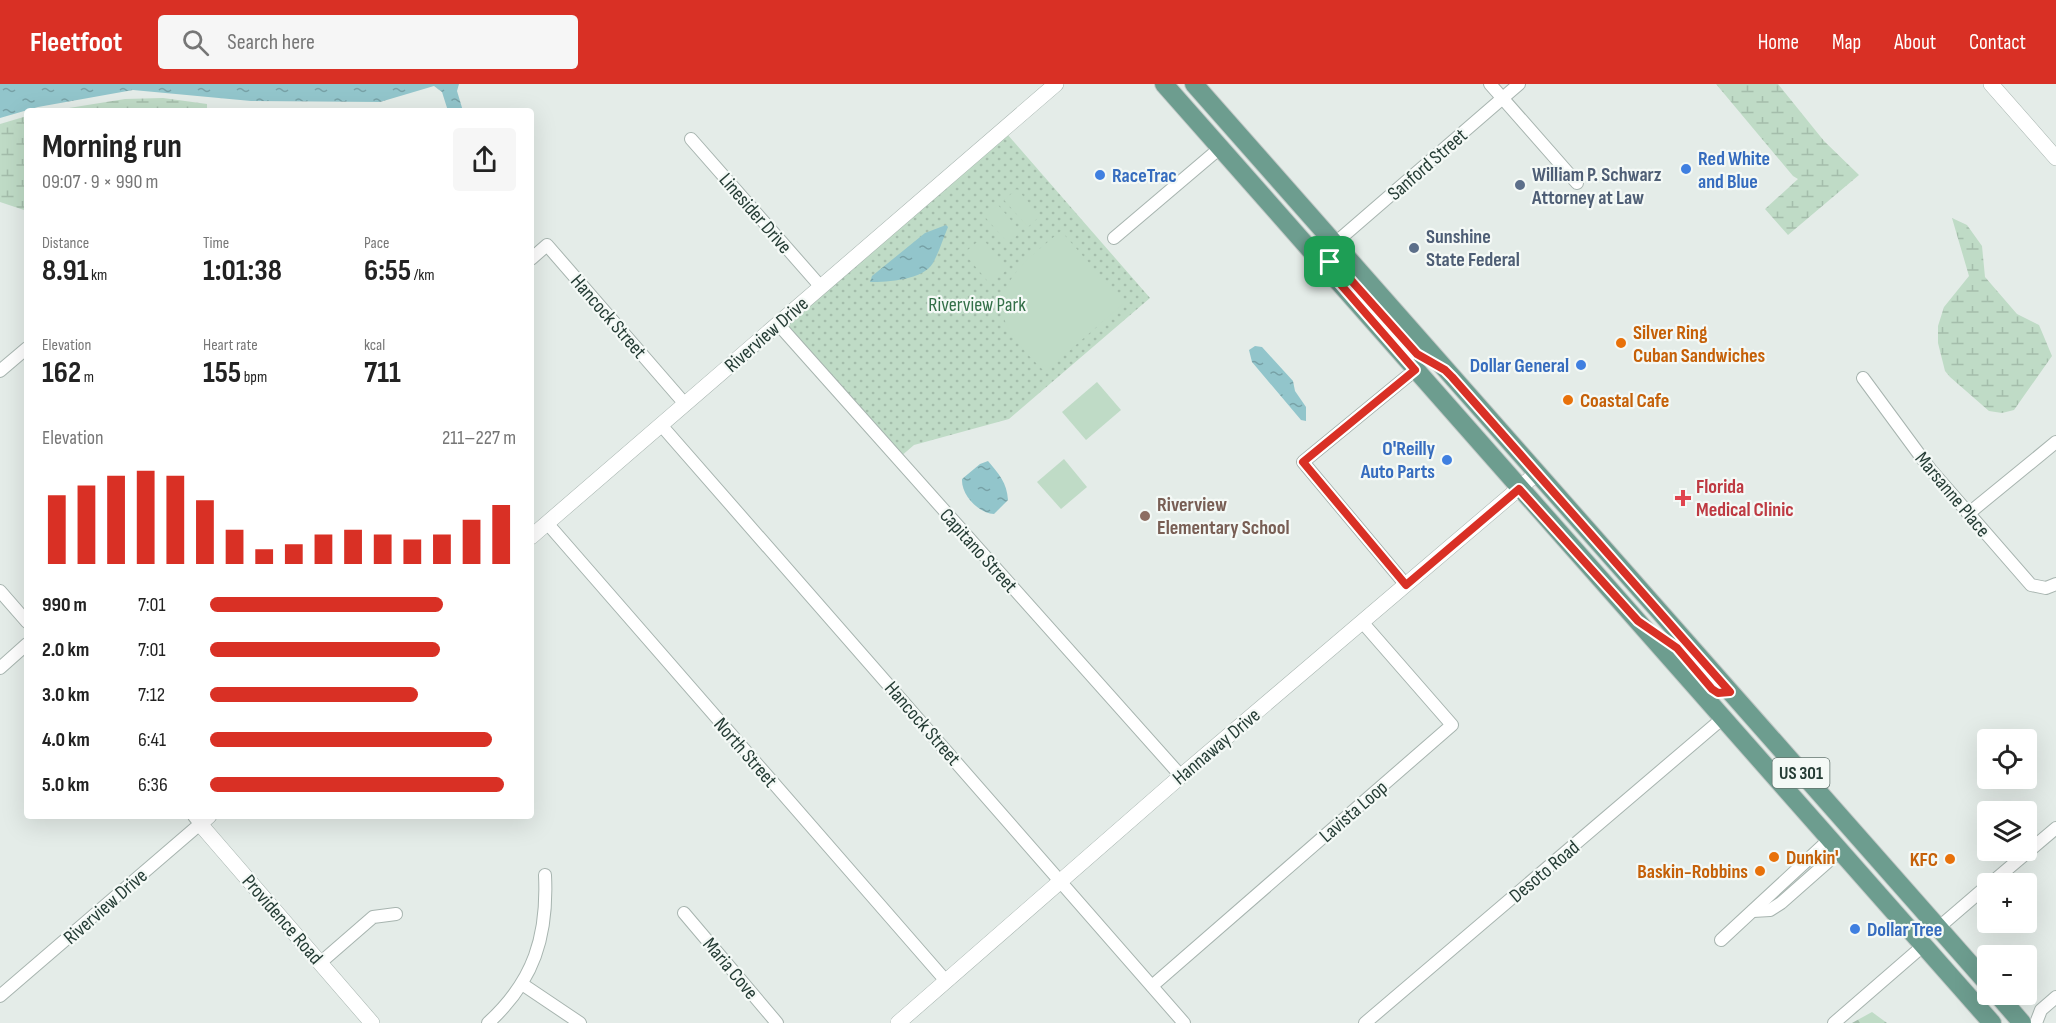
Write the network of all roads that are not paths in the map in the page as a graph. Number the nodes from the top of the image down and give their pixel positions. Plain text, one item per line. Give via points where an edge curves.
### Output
1 (1044, 84) edge
2 (1056, 84) edge
3 (1164, 84) edge
4 (1194, 84) edge
5 (1490, 84) edge
6 (1519, 84) edge
7 (1991, 84) edge
8 (1503, 98) junction
9 (1001, 129) junction
10 (691, 139) dead end
11 (1226, 154) junction
12 (2056, 158) edge
13 (1577, 183) dead end
14 (1114, 238) dead end
15 (1334, 244) junction
16 (534, 256) edge
17 (1322, 263) junction
18 (821, 286) junction
19 (778, 324) junction
20 (24, 351) edge
21 (1415, 370) junction
22 (1445, 370) junction
23 (0, 371) edge
24 (1863, 378) dead end
25 (685, 404) junction
26 (661, 425) junction
27 (2056, 442) edge
28 (1537, 474) junction
29 (1519, 489) junction
30 (1968, 514) junction
31 (547, 523) junction
32 (534, 534) edge
33 (2056, 584) edge
34 (1406, 585) junction
35 (0, 591) edge
36 (24, 619) edge
37 (1638, 621) junction
38 (1364, 623) junction
39 (24, 647) edge
40 (0, 668) edge
41 (1730, 692) junction
42 (1723, 718) junction
43 (1180, 776) junction
44 (1774, 776) junction
45 (1830, 805) junction
46 (201, 819) edge
47 (1850, 828) junction
48 (2056, 828) edge
49 (1835, 845) junction
50 (2002, 873) edge
51 (545, 875) dead end
52 (1061, 881) junction
53 (1977, 894) edge
54 (1924, 912) junction
55 (684, 913) dead end
56 (396, 914) dead end
57 (1938, 928) junction
58 (1721, 940) dead end
59 (1924, 945) junction
60 (320, 963) junction
61 (1977, 972) edge
62 (946, 981) junction
63 (522, 984) junction
64 (1152, 986) junction
65 (0, 996) edge
66 (2056, 997) edge
67 (2006, 1005) edge
68 (372, 1023) edge
69 (488, 1023) edge
70 (580, 1023) edge
71 (777, 1023) edge
72 (898, 1023) edge
73 (1184, 1023) edge
74 (1365, 1023) edge
75 (1834, 1023) edge
76 (1992, 1023) edge
77 (2022, 1023) edge
78 (2036, 1023) edge

1 - 9 street, Riverview Drive via 1002,122
2 - 9 street, Riverview Drive via 1007,128
3 - 11 main road, US 301
4 - 15 main road, US 301
5 - 8 street
6 - 8 street, Sanford Street
7 - 12 street
8 - 13 street
8 - 15 street, Sanford Street
9 - 18 street, Riverview Drive
10 - 18 street, Linesider Drive
11 - 14 street
11 - 15 main road via 1257,175 1313,237
11 - 17 main road, US 301
15 - 22 main road, US 301
16 - 25 street, Hancock Street via 547,245
17 - 21 main road, US 301
17 - 22 main road via 1336,265 1417,354
18 - 19 street, Riverview Drive
19 - 25 street, Riverview Drive
19 - 43 street, Capitano Street
20 - 23 street
21 - 29 main road, US 301
21 - 34 street via 1303,462
22 - 28 main road, US 301
24 - 30 street, Marsanne Place
25 - 26 street, Riverview Drive
26 - 31 street, Riverview Drive
26 - 52 street, Hancock Street
27 - 30 street
28 - 29 street, Hannaway Drive
28 - 41 main road, US 301
29 - 34 street, Hannaway Drive
29 - 37 main road, US 301
30 - 33 street, Marsanne Place via 2031,585 2046,588
31 - 32 street, Riverview Drive
31 - 62 street, North Street
34 - 38 street, Hannaway Drive
35 - 36 street
37 - 41 main road via 1677,648 1712,689
37 - 42 main road, US 301
38 - 43 street, Hannaway Drive
38 - 64 street, Lavista Loop via 1452,726
39 - 40 street
41 - 45 main road, US 301
42 - 44 main road, US 301
42 - 45 main road via 1742,722 1793,780
42 - 74 street, Desoto Road
43 - 52 street, Hannaway Drive
44 - 47 main road via 1806,795 1838,830
44 - 49 main road, US 301
45 - 47 main road, US 301
46 - 60 street, Providence Road
46 - 65 street, Riverview Drive
47 - 54 main road, US 301
48 - 50 street
49 - 54 main road via 1842,839 1849,844 1889,888
49 - 58 street
49 - 59 main road, US 301
51 - 63 street via 546,903 537,955
52 - 62 street, Hannaway Drive
52 - 64 street, Hancock Street
53 - 57 street
54 - 57 main road, US 301
55 - 71 street, Maria Cove
56 - 60 street via 373,917
57 - 61 main road, US 301
59 - 75 street
59 - 76 main road, US 301
60 - 68 street, Providence Road
62 - 72 street, Hannaway Drive
63 - 69 street
63 - 70 street
64 - 73 street, Hancock Street
66 - 78 street via 2041,1010
67 - 77 main road

